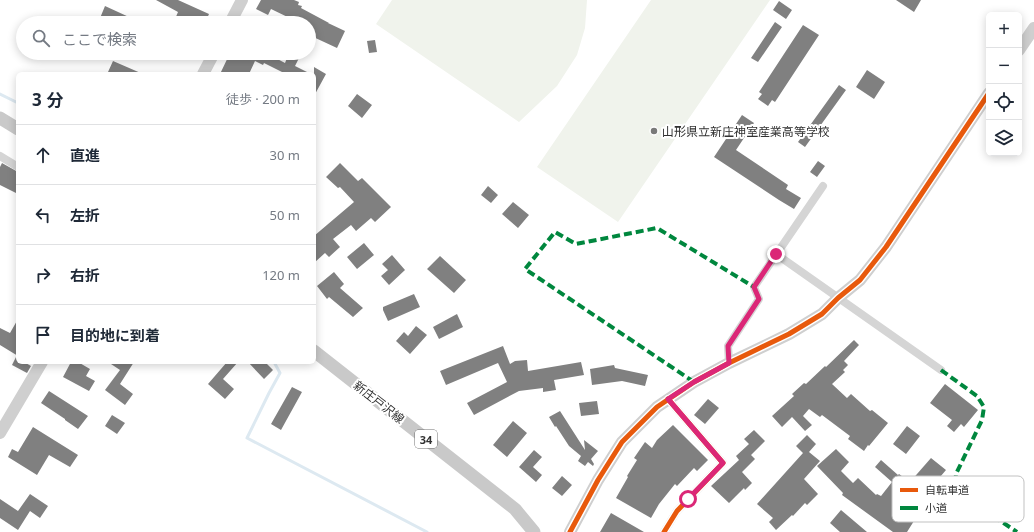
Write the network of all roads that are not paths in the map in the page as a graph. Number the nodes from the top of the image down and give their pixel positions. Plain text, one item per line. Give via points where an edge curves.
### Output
1 (242, 0) edge
2 (234, 16) edge
3 (1034, 28) edge
4 (1020, 48) edge
5 (210, 60) edge
6 (204, 72) edge
7 (986, 97) edge
8 (0, 118) edge
9 (16, 128) edge
10 (0, 156) edge
11 (16, 167) edge
12 (823, 186) dead end
13 (776, 254) junction
14 (838, 298) junction
15 (316, 353) edge
16 (729, 363) junction
17 (41, 364) edge
18 (940, 370) dead end
19 (668, 399) junction
20 (0, 433) edge
21 (534, 532) edge
22 (570, 532) edge
23 (664, 532) edge

1 - 2 street
3 - 4 street
5 - 6 street
7 - 14 street via 886,247 860,280
8 - 9 main road
10 - 11 street
12 - 13 street
13 - 14 street
13 - 16 street via 754,287 759,299 728,346
14 - 16 street via 822,314 789,334
14 - 18 street
15 - 21 main road, 新庄戸沢線 / 34 via 515,509
16 - 19 street
17 - 20 street
19 - 22 street via 622,442
19 - 23 street via 723,463 677,511

